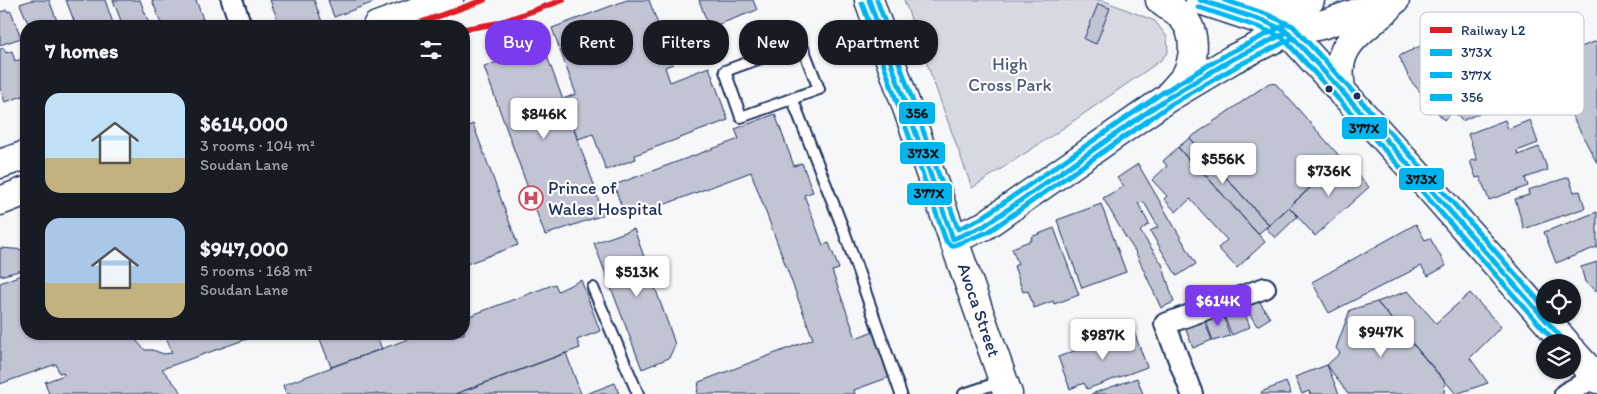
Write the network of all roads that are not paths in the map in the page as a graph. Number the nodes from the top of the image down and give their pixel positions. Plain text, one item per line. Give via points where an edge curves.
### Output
1 (232, 0) edge
2 (449, 0) edge
3 (869, 0) edge
4 (1160, 0) edge
5 (1310, 0) edge
6 (1396, 0) edge
7 (1212, 4) edge
8 (239, 20) edge
9 (409, 20) edge
10 (1288, 32) junction
11 (1342, 93) junction
12 (792, 98) junction
13 (1166, 99) junction
14 (20, 157) edge
15 (0, 164) edge
16 (20, 193) edge
17 (0, 201) edge
18 (953, 239) junction
19 (593, 288) dead end
20 (1265, 288) dead end
21 (1558, 334) edge
22 (1581, 361) edge
23 (1596, 377) edge
24 (1006, 387) edge
25 (638, 394) edge
26 (901, 394) edge
27 (964, 394) edge
28 (1192, 394) edge
29 (1565, 394) edge

1 - 8 street
2 - 9 main road
3 - 18 main road, Avoca Street
4 - 13 main road via 1183,18 1193,38 1191,60 1185,76
5 - 7 main road via 1273,9 1248,10
6 - 10 main road
6 - 11 main road via 1346,47 1339,66
7 - 10 main road via 1264,20
10 - 11 main road
10 - 13 main road via 1233,59
11 - 21 main road
12 - 12 lane via 741,117 725,70 801,43 819,89
12 - 26 lane via 844,231
13 - 18 main road via 984,226
14 - 15 main road
16 - 17 main road
18 - 24 main road, Avoca Street
19 - 25 lane
20 - 28 street via 1165,324
22 - 23 main road
23 - 29 street
24 - 27 lane

